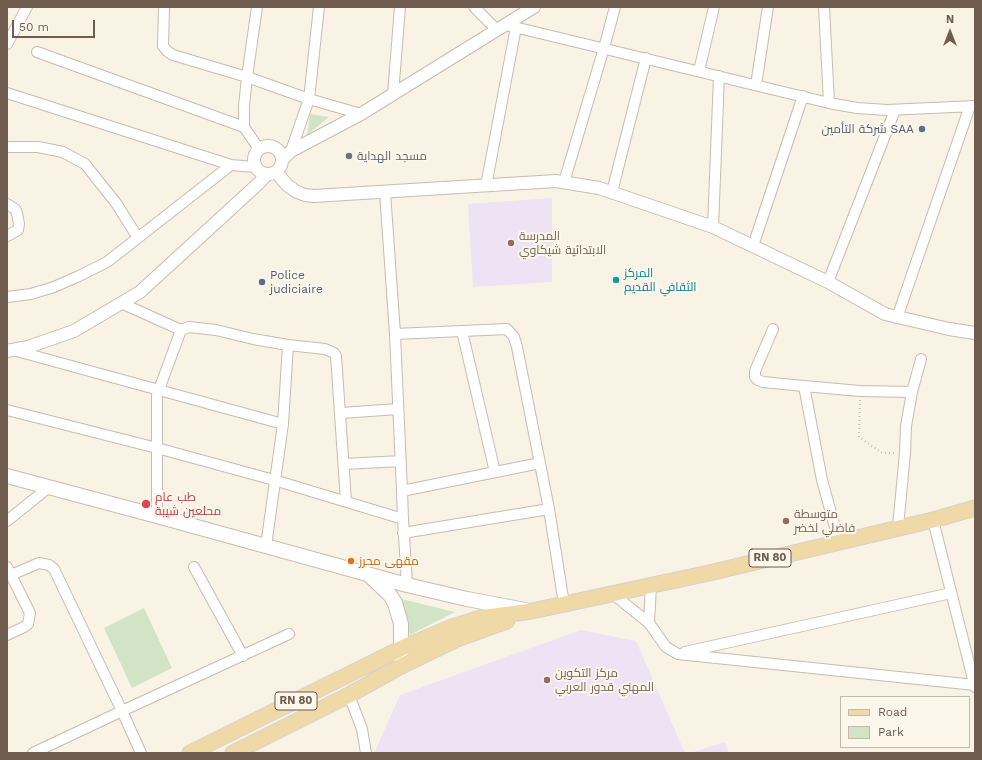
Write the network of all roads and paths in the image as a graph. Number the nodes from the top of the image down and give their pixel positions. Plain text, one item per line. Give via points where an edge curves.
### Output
1 (27, 7) edge
2 (164, 7) edge
3 (257, 7) edge
4 (319, 7) edge
5 (400, 7) edge
6 (474, 7) edge
7 (534, 7) edge
8 (615, 7) edge
9 (714, 7) edge
10 (768, 7) edge
11 (824, 7) edge
12 (506, 27) junction
13 (7, 44) edge
14 (604, 48) junction
15 (36, 52) dead end
16 (646, 58) junction
17 (699, 71) junction
18 (719, 76) junction
19 (247, 77) junction
20 (756, 85) junction
21 (7, 92) edge
22 (393, 94) junction
23 (803, 96) junction
24 (309, 99) junction
25 (829, 103) junction
26 (973, 106) edge
27 (895, 110) junction
28 (361, 114) junction
29 (244, 127) junction
30 (7, 147) edge
31 (259, 149) junction
32 (287, 156) junction
33 (231, 165) junction
34 (255, 167) junction
35 (272, 173) junction
36 (564, 182) junction
37 (486, 186) junction
38 (385, 192) junction
39 (612, 192) junction
40 (7, 204) edge
41 (713, 227) junction
42 (7, 236) edge
43 (138, 238) junction
44 (753, 246) junction
45 (828, 282) junction
46 (7, 297) edge
47 (121, 303) junction
48 (897, 318) junction
49 (773, 329) dead end
50 (181, 330) junction
51 (462, 331) junction
52 (975, 333) edge
53 (394, 334) junction
54 (288, 345) junction
55 (10, 351) edge
56 (921, 359) dead end
57 (804, 386) junction
58 (159, 390) junction
59 (860, 390) junction
60 (912, 392) junction
61 (398, 409) junction
62 (7, 410) edge
63 (341, 413) junction
64 (283, 424) junction
65 (158, 448) junction
66 (905, 453) junction
67 (401, 461) junction
68 (540, 463) junction
69 (344, 464) junction
70 (495, 472) junction
71 (7, 476) edge
72 (274, 480) junction
73 (49, 487) junction
74 (402, 491) junction
75 (346, 501) junction
76 (975, 508) edge
77 (549, 509) junction
78 (157, 516) junction
79 (403, 519) junction
80 (933, 520) junction
81 (7, 521) edge
82 (898, 527) junction
83 (403, 533) junction
84 (840, 542) junction
85 (266, 546) junction
86 (194, 567) dead end
87 (9, 571) edge
88 (368, 574) junction
89 (407, 585) junction
90 (651, 585) junction
91 (951, 593) junction
92 (613, 594) junction
93 (564, 604) junction
94 (532, 611) junction
95 (649, 623) junction
96 (289, 634) dead end
97 (7, 635) edge
98 (402, 648) junction
99 (678, 654) junction
100 (243, 656) junction
101 (400, 666) junction
102 (975, 686) edge
103 (348, 695) junction
104 (122, 711) junction
105 (246, 727) junction
106 (253, 743) junction
107 (33, 753) edge
108 (141, 753) edge
109 (190, 753) edge
110 (233, 753) edge
111 (366, 753) edge

1 - 13 street
2 - 19 street via 163,46 167,51
3 - 19 street
4 - 24 street
5 - 22 street
6 - 12 street
7 - 12 street
8 - 14 street
9 - 17 street
10 - 20 street
11 - 25 street
12 - 14 street
12 - 22 street
12 - 37 street
14 - 16 street
14 - 36 street
15 - 29 street
16 - 17 street
16 - 39 street
17 - 18 street
18 - 20 street
18 - 41 street
19 - 24 street
19 - 29 street
20 - 23 street
21 - 33 street
22 - 28 street
23 - 25 street
23 - 44 street
24 - 28 street
24 - 32 street
25 - 27 street via 857,108
26 - 27 street
26 - 48 street
27 - 45 street
28 - 32 street
29 - 31 street
30 - 43 street via 38,147 63,152 85,164 116,203
31 - 32 street via 267,146 276,148
31 - 34 street via 254,157
32 - 35 street via 282,165
33 - 34 street
33 - 43 street
34 - 35 street via 262,173
35 - 38 street via 287,186 305,195
35 - 47 street via 140,292
36 - 37 street
36 - 39 street
37 - 38 street
38 - 53 street
39 - 41 street
40 - 42 street via 15,209 19,224 18,230
41 - 44 street
43 - 46 street via 107,262 80,276 31,294
44 - 45 street
45 - 48 street via 885,314
47 - 50 street
47 - 55 street via 74,331
48 - 52 street
49 - 57 street via 756,371 756,377 762,382
50 - 54 street via 189,327 216,330
50 - 58 street
51 - 53 street
51 - 68 street via 507,329 514,337
51 - 70 street
53 - 61 street
54 - 63 street via 330,350 336,356
54 - 64 street
55 - 58 street
56 - 60 street
57 - 59 street
57 - 84 street via 822,480
58 - 64 street
58 - 65 street
59 - 60 street
59 - 66 path via 858,437 882,453
60 - 66 street via 906,426
61 - 63 street
61 - 67 street
62 - 65 street
63 - 69 street
64 - 72 street
65 - 72 street
65 - 78 street
66 - 82 street
67 - 69 street
67 - 74 street
68 - 70 street
68 - 77 street
69 - 75 street
70 - 74 street
71 - 73 main road
72 - 75 street
72 - 85 street
73 - 78 main road
73 - 81 street
74 - 79 street
75 - 79 street
76 - 80 main road, RN 80
77 - 83 street
77 - 93 street
78 - 85 main road
79 - 83 street
80 - 82 main road, RN 80
80 - 91 street
82 - 84 main road, RN 80
83 - 89 street
84 - 90 main road, RN 80
85 - 88 main road
86 - 100 street
87 - 97 street via 30,613 30,619 24,627
87 - 104 street via 39,564 50,565 54,569
88 - 89 main road
88 - 98 main road via 395,603 401,624
89 - 94 main road
90 - 92 main road, RN 80
90 - 95 street
91 - 99 street
91 - 102 street
92 - 93 main road, RN 80
92 - 95 street
93 - 94 main road, RN 80
94 - 98 main road, RN 80 via 480,618
94 - 101 main road, RN 80 via 457,639
95 - 99 street via 666,647
96 - 100 street
98 - 101 main road
98 - 105 main road, RN 80
99 - 102 street
100 - 104 street
101 - 103 main road, RN 80
103 - 106 main road, RN 80
103 - 111 street via 362,729
104 - 107 street
104 - 108 street
105 - 106 main road
105 - 109 main road, RN 80
106 - 110 main road, RN 80

